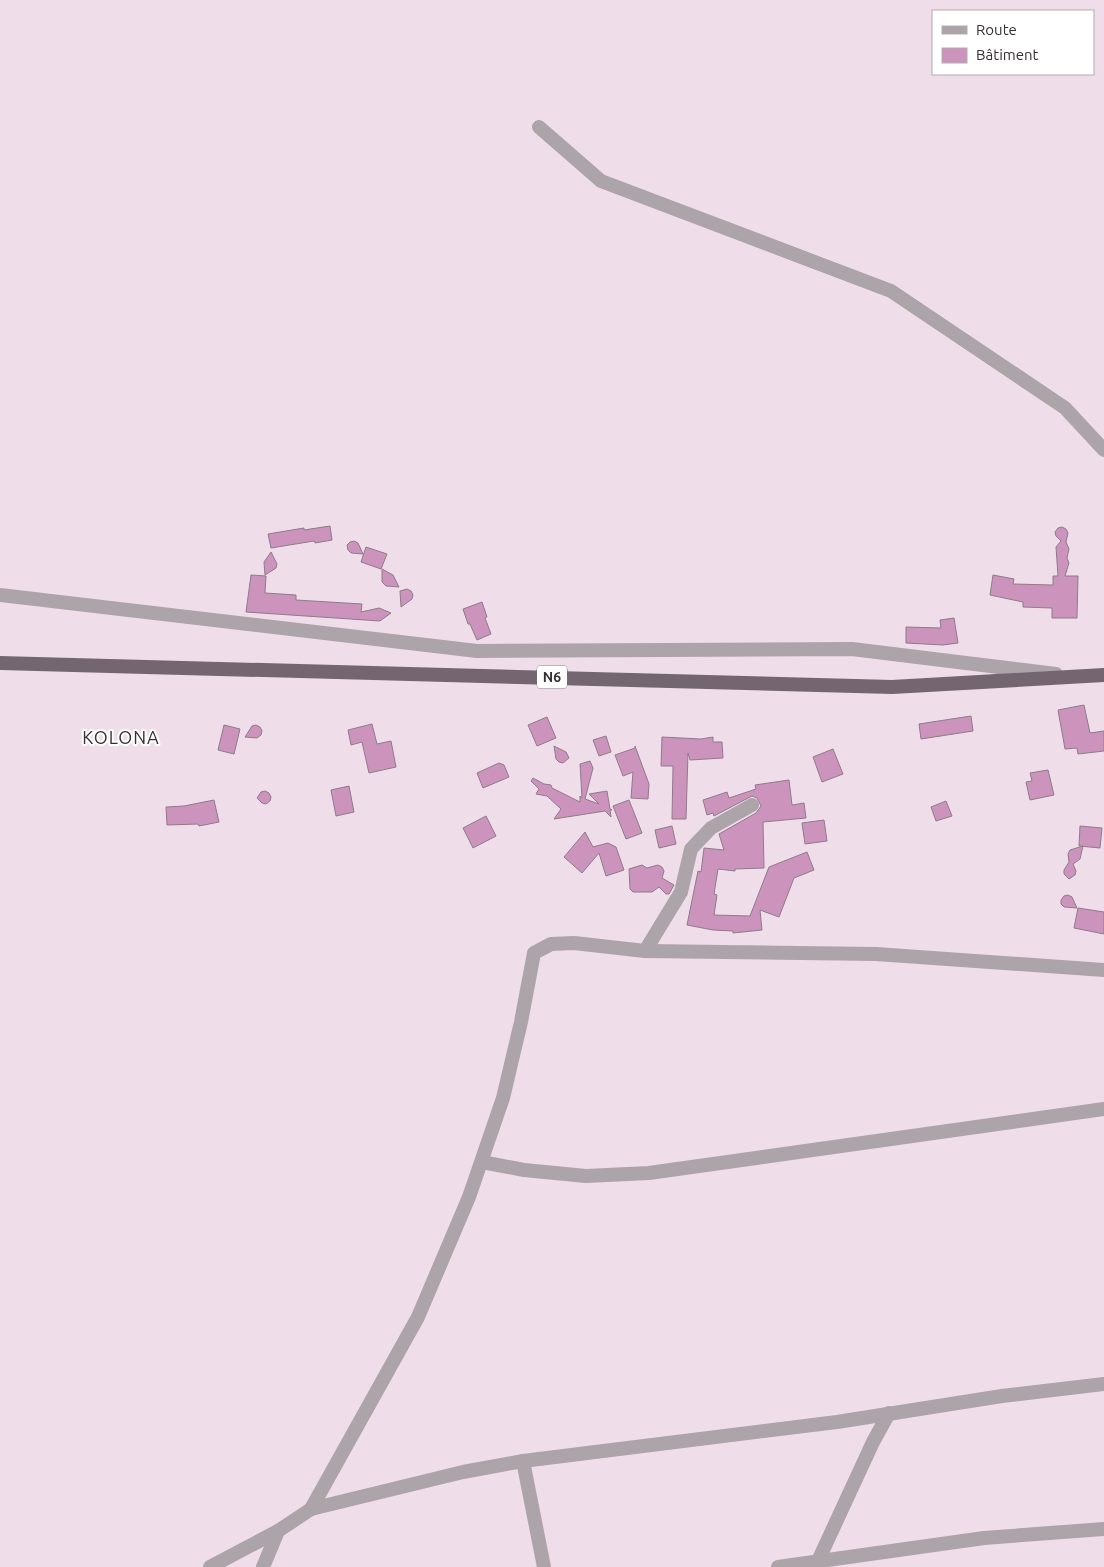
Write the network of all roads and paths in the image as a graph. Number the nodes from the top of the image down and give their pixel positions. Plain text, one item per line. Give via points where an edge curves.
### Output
1 (539, 127) dead end
2 (1104, 450) edge
3 (0, 595) edge
4 (0, 663) edge
5 (1104, 675) edge
6 (1084, 677) junction
7 (752, 805) dead end
8 (645, 951) junction
9 (1104, 970) edge
10 (1104, 1109) edge
11 (482, 1162) junction
12 (1104, 1384) edge
13 (889, 1413) junction
14 (523, 1461) junction
15 (311, 1509) junction
16 (1104, 1529) edge
17 (278, 1531) junction
18 (818, 1564) edge
19 (210, 1567) edge
20 (263, 1567) edge
21 (544, 1567) edge
22 (778, 1567) edge

1 - 2 street via 601,181 891,291 1065,408
3 - 6 street via 477,651 852,649
4 - 6 highway, N6 via 892,687
5 - 6 highway, N6
7 - 8 street via 711,828 691,849 681,892
8 - 9 street via 876,954
8 - 11 street via 574,943 551,944 534,953 503,1098
10 - 11 street via 649,1173 586,1176
11 - 15 street via 418,1316
12 - 13 street
13 - 14 street
13 - 18 street
14 - 15 street
14 - 21 street
15 - 17 street
16 - 18 street via 984,1538
17 - 19 street
17 - 20 street
18 - 22 street

